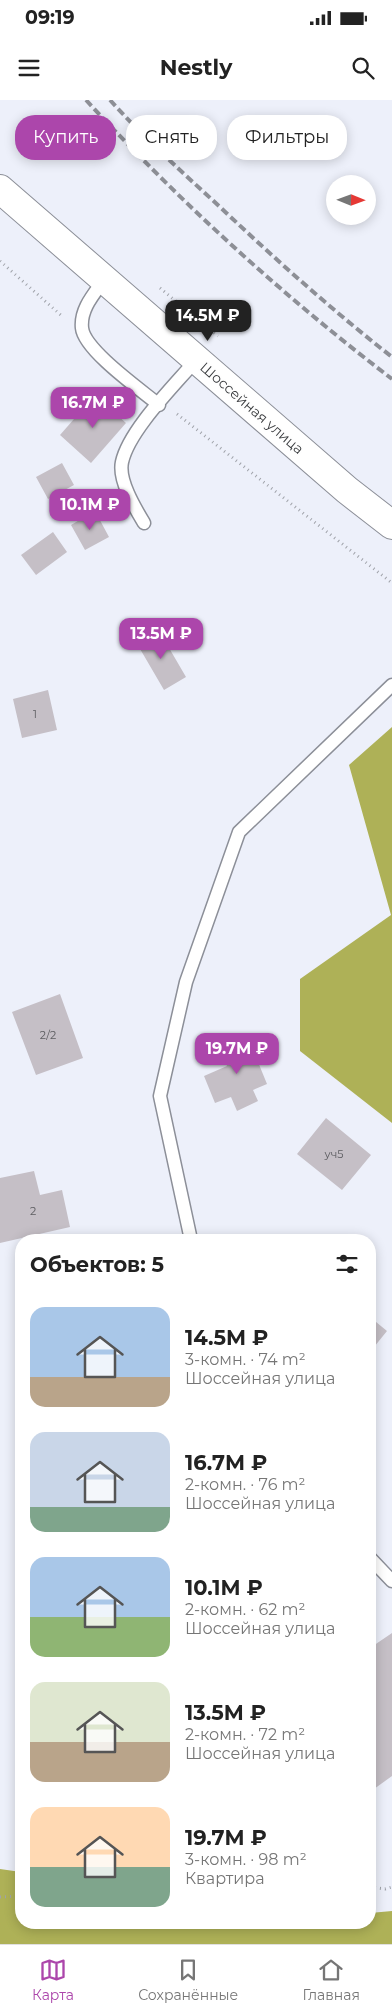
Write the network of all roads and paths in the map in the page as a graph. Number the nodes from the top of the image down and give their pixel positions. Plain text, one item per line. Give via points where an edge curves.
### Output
1 (0, 189) edge
2 (0, 261) edge
3 (104, 280) junction
4 (82, 329) junction
5 (196, 360) junction
6 (159, 404) junction
7 (144, 523) dead end
8 (392, 525) edge
9 (392, 583) edge
10 (392, 685) edge
11 (190, 1234) edge
12 (376, 1564) edge
13 (392, 1581) edge
14 (392, 1887) edge
15 (376, 1888) edge
16 (15, 1896) edge
17 (0, 1897) edge

1 - 3 main road, Шоссейная улица
2 - 4 path via 63,318
3 - 4 lane via 86,304
3 - 5 main road, Шоссейная улица
4 - 6 lane via 93,350
5 - 6 lane
5 - 8 main road, Шоссейная улица
6 - 7 lane via 132,437 121,464 127,496
6 - 9 path via 180,416
10 - 11 lane via 239,832 235,842 186,982 160,1096
12 - 13 lane
14 - 15 path
16 - 17 path

